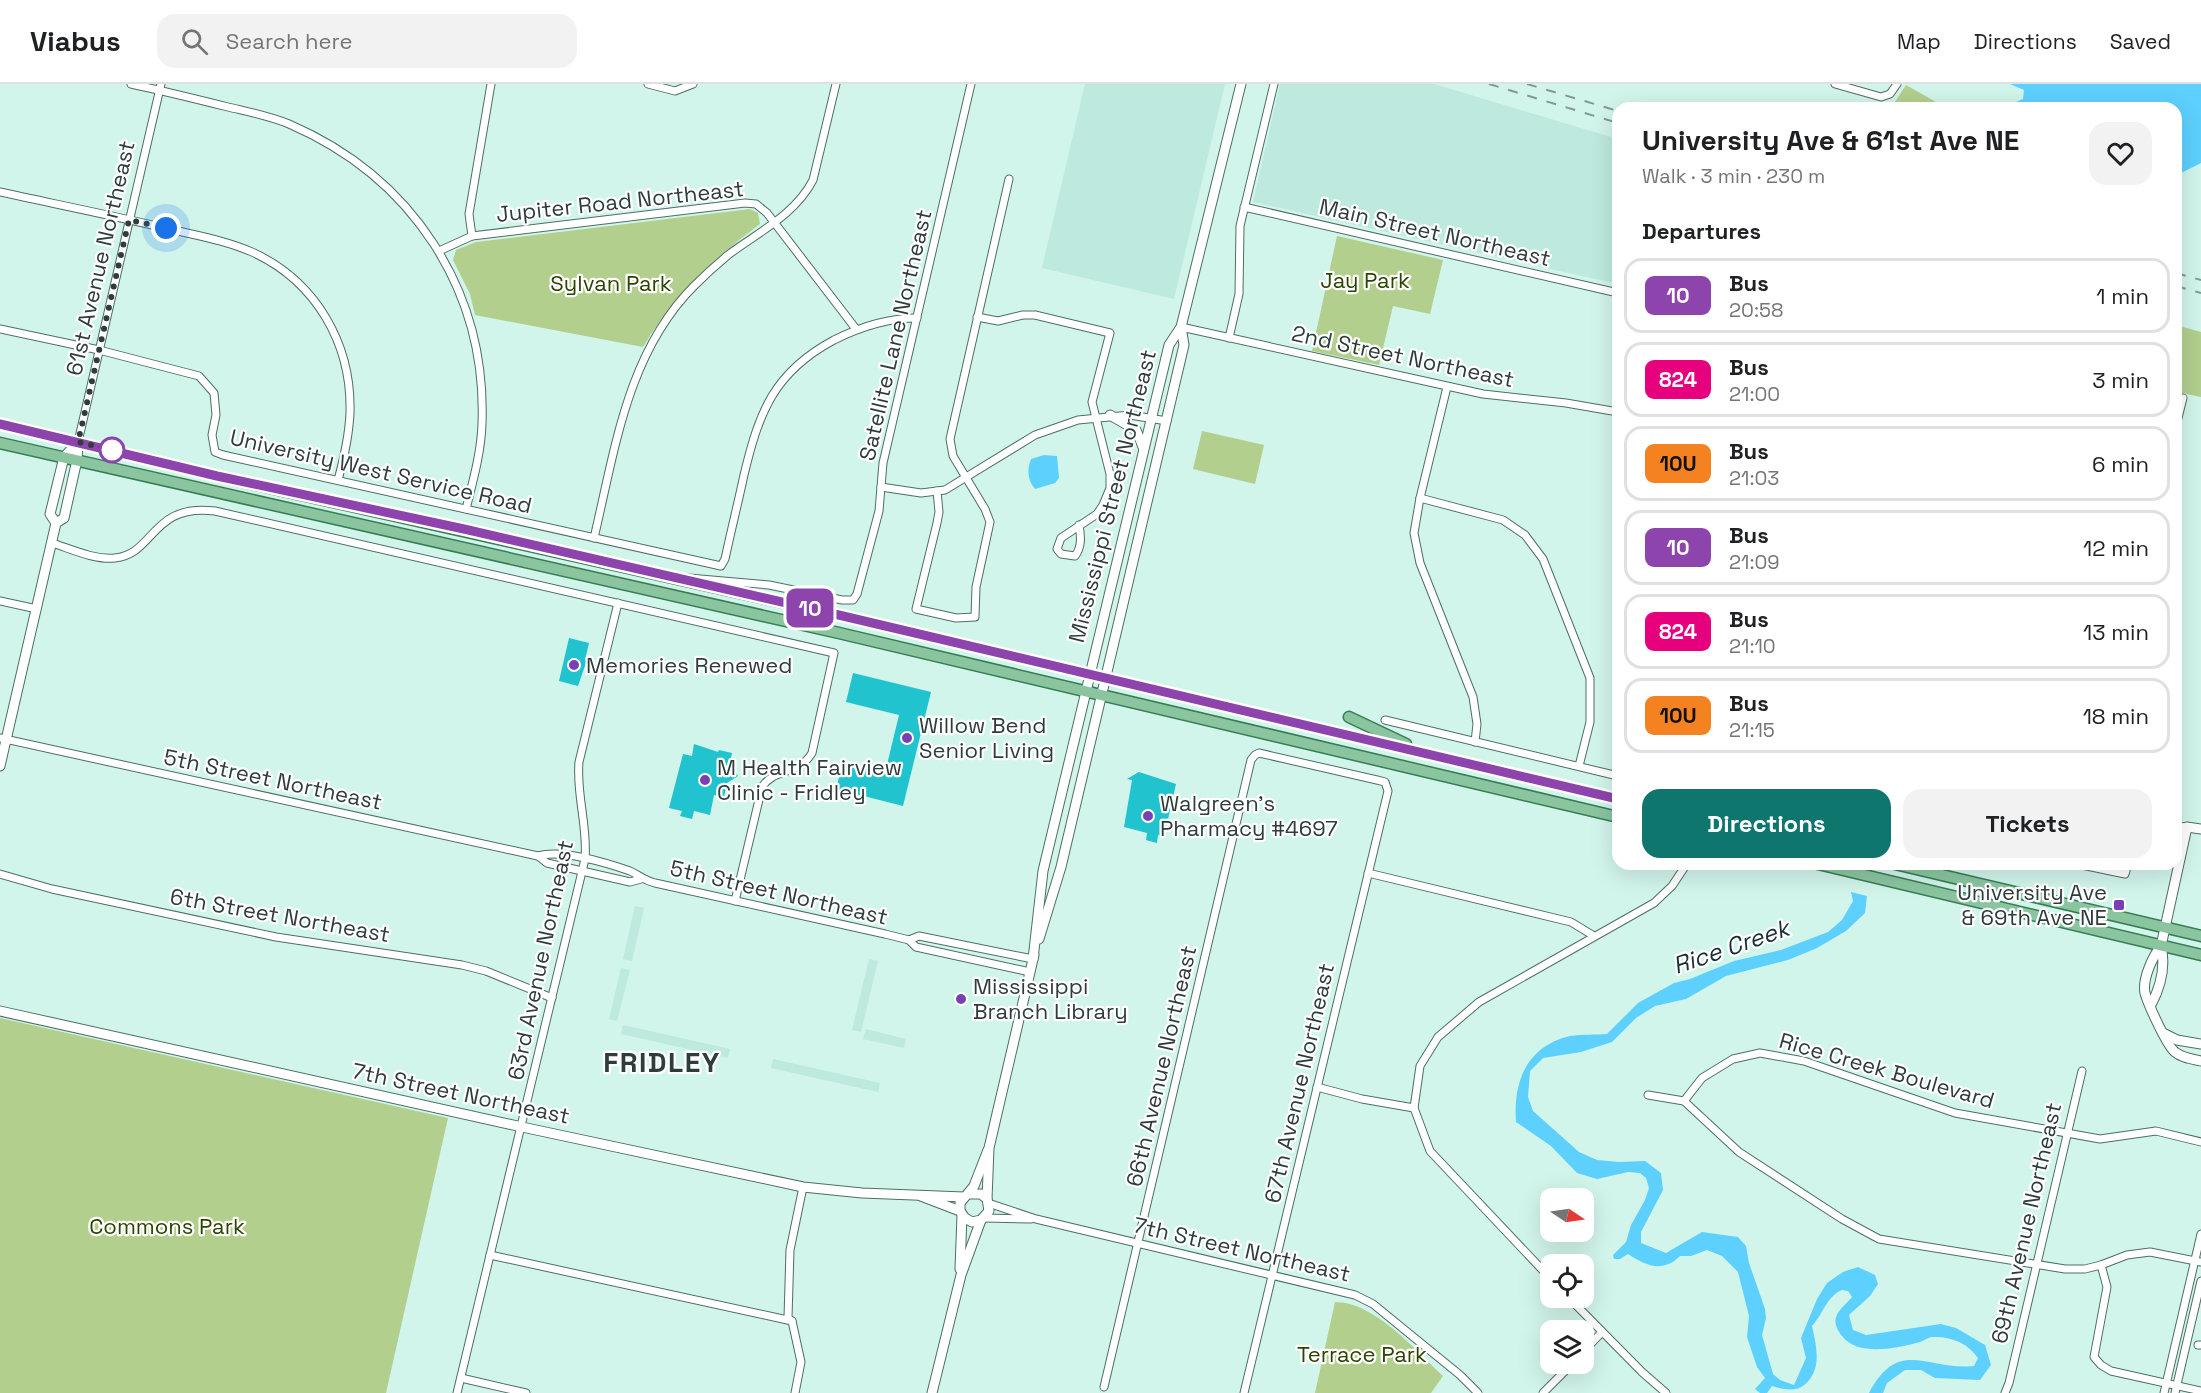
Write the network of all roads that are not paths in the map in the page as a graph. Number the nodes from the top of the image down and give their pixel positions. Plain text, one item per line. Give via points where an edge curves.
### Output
1 (131, 84) edge
2 (491, 84) edge
3 (648, 84) edge
4 (693, 84) edge
5 (836, 84) edge
6 (971, 84) edge
7 (1241, 84) edge
8 (1274, 84) edge
9 (1835, 84) edge
10 (1897, 84) edge
11 (160, 87) edge
12 (1009, 179) dead end
13 (0, 192) edge
14 (1244, 207) junction
15 (129, 220) junction
16 (774, 222) junction
17 (472, 236) junction
18 (439, 251) junction
19 (1612, 292) edge
20 (976, 317) junction
21 (917, 318) junction
22 (1181, 327) junction
23 (0, 329) edge
24 (856, 329) junction
25 (1229, 338) junction
26 (99, 350) junction
27 (1447, 387) junction
28 (2183, 398) dead end
29 (2182, 402) edge
30 (1612, 411) edge
31 (1110, 415) junction
32 (1094, 417) junction
33 (1150, 418) junction
34 (1167, 421) junction
35 (0, 424) edge
36 (78, 442) junction
37 (0, 443) edge
38 (1143, 448) junction
39 (64, 458) junction
40 (77, 460) junction
41 (966, 478) junction
42 (338, 480) junction
43 (881, 487) junction
44 (937, 491) junction
45 (1420, 498) junction
46 (466, 509) junction
47 (56, 523) junction
48 (1079, 525) junction
49 (594, 538) junction
50 (52, 543) junction
51 (673, 577) junction
52 (0, 601) edge
53 (618, 603) junction
54 (37, 609) junction
55 (1089, 673) junction
56 (1107, 677) junction
57 (1085, 690) junction
58 (1102, 695) junction
59 (1349, 717) dead end
60 (1385, 720) dead end
61 (3, 738) edge
62 (1476, 742) junction
63 (1422, 752) junction
64 (0, 765) edge
65 (1579, 766) junction
66 (1612, 774) edge
67 (1385, 782) joint
68 (1612, 798) edge
69 (1612, 816) edge
70 (2182, 827) edge
71 (2187, 828) junction
72 (2201, 830) edge
73 (2182, 852) edge
74 (538, 856) junction
75 (585, 859) junction
76 (1682, 870) edge
77 (1843, 870) edge
78 (1920, 870) edge
79 (2107, 870) edge
80 (2127, 870) edge
81 (2178, 870) edge
82 (582, 871) junction
83 (1368, 873) junction
84 (0, 874) edge
85 (641, 879) junction
86 (735, 901) junction
87 (2166, 928) junction
88 (1594, 936) junction
89 (2201, 936) edge
90 (909, 940) junction
91 (2161, 946) junction
92 (2201, 955) edge
93 (1033, 959) junction
94 (1030, 972) junction
95 (552, 998) junction
96 (0, 1011) edge
97 (2161, 1032) junction
98 (2201, 1044) edge
99 (2201, 1061) edge
100 (2082, 1071) dead end
101 (1317, 1087) junction
102 (1648, 1095) dead end
103 (1684, 1101) junction
104 (1414, 1108) junction
105 (522, 1127) junction
106 (2067, 1135) junction
107 (2201, 1142) edge
108 (989, 1148) junction
109 (803, 1187) junction
110 (916, 1195) junction
111 (966, 1195) junction
112 (988, 1201) junction
113 (961, 1213) junction
114 (982, 1219) junction
115 (1036, 1219) junction
116 (2201, 1234) edge
117 (1137, 1244) junction
118 (490, 1255) junction
119 (2198, 1261) edge
120 (2037, 1264) junction
121 (2101, 1266) junction
122 (1540, 1268) edge
123 (1272, 1274) junction
124 (961, 1275) junction
125 (2201, 1281) edge
126 (1579, 1308) edge
127 (792, 1321) junction
128 (1602, 1332) junction
129 (1594, 1340) edge
130 (1562, 1374) edge
131 (461, 1378) junction
132 (2166, 1383) junction
133 (1104, 1387) dead end
134 (2176, 1389) edge
135 (2201, 1391) edge
136 (457, 1393) edge
137 (526, 1393) edge
138 (795, 1393) edge
139 (932, 1393) edge
140 (1244, 1393) edge
141 (1478, 1393) edge
142 (1543, 1393) edge
143 (1666, 1393) edge
144 (2005, 1393) edge
145 (2164, 1393) edge

1 - 11 street
2 - 17 street via 469,214
3 - 4 street via 675,91
5 - 16 street via 813,180
6 - 21 street, Satellite Lane Northeast
7 - 22 street, Mississippi Street Northeast
8 - 14 street
9 - 10 street via 1881,97 1890,94
11 - 15 street, 61st Avenue Northeast
11 - 18 street via 278,120 341,150 410,211
12 - 20 street
13 - 15 street
14 - 19 street, Main Street Northeast
14 - 25 street via 1238,239 1239,294
15 - 26 street, 61st Avenue Northeast
15 - 42 street via 233,244 253,253 292,278 321,307 339,342 350,386 347,445
16 - 17 street, Jupiter Road Northeast via 756,204 745,203
16 - 24 street, Jupiter Road Northeast
16 - 49 street via 726,256 692,288 649,348 629,392
17 - 18 street, Jupiter Road Northeast
18 - 46 street via 465,303 481,376 479,454
20 - 32 street via 998,321 1035,315 1110,333 1092,402
20 - 41 street via 950,439 953,456
21 - 24 street via 896,318
21 - 43 street, Satellite Lane Northeast via 883,463
22 - 25 street, 2nd Street Northeast
22 - 33 street, Mississippi Street Northeast via 1169,345
22 - 34 street, Mississippi Street Northeast via 1184,345
23 - 26 street
24 - 49 street, University West Service Road via 806,357 778,384 767,401 753,437 721,566
25 - 27 street, 2nd Street Northeast
26 - 36 street, 61st Avenue Northeast
26 - 42 street, University West Service Road via 190,372 207,383 216,404 215,452
27 - 30 street, 2nd Street Northeast
27 - 45 street
28 - 29 street
31 - 32 street
31 - 33 street
31 - 38 street via 1136,430
32 - 41 street via 1050,428
32 - 48 street via 1112,481 1103,506
33 - 34 street
33 - 38 street, Mississippi Street Northeast
34 - 56 street, Mississippi Street Northeast
35 - 36 main road
36 - 39 street, 61st Avenue Northeast
36 - 40 street, 61st Avenue Northeast
36 - 51 main road
37 - 39 main road
38 - 55 street, Mississippi Street Northeast
39 - 40 main road
39 - 47 street, 61st Avenue Northeast via 51,514
40 - 47 street, 61st Avenue Northeast via 64,518
40 - 57 main road
41 - 44 street
41 - 44 street via 990,522 976,587 975,617 956,618 916,609 939,512
42 - 46 street, University West Service Road
43 - 44 street via 921,493
43 - 51 street, Satellite Lane Northeast via 879,511 853,600 769,585
45 - 62 street via 1415,548 1473,697
45 - 65 street via 1503,520 1525,535 1543,559 1590,678 1592,706
46 - 49 street, University West Service Road
47 - 50 street, 61st Avenue Northeast
48 - 48 street via 1061,538 1057,549 1061,554 1075,556 1078,552 1082,537
50 - 53 street via 101,558 115,558 133,551 178,512 200,509
50 - 54 street, 61st Avenue Northeast
51 - 55 main road
52 - 54 street
53 - 75 street, 63rd Avenue Northeast via 579,762
53 - 86 street via 834,653 812,753 802,765 775,774 762,787
54 - 61 street, 61st Avenue Northeast
55 - 56 main road
55 - 57 street, Mississippi Street Northeast
56 - 58 street, Mississippi Street Northeast
56 - 63 main road
57 - 58 main road
57 - 93 street, Mississippi Street Northeast via 1043,870
58 - 69 main road
58 - 93 street, Mississippi Street Northeast via 1061,867
59 - 63 main road
60 - 62 street
61 - 64 street, 61st Avenue Northeast
61 - 74 street, 5th Street Northeast
62 - 65 street
63 - 68 main road
65 - 66 street
67 - 83 street, 67th Avenue Northeast via 1388,791
67 - 117 street, 66th Avenue Northeast via 1264,753 1251,760
70 - 71 street
71 - 72 street
71 - 73 street
74 - 75 street, 5th Street Northeast via 550,852
74 - 82 street, 5th Street Northeast via 547,863
75 - 82 street, 63rd Avenue Northeast
75 - 85 street, 5th Street Northeast via 632,872
76 - 88 street via 1654,903
77 - 91 main road
78 - 87 main road
79 - 80 street via 2126,874
81 - 87 street
82 - 85 street, 5th Street Northeast via 630,882
82 - 95 street, 63rd Avenue Northeast
83 - 88 street via 1570,922
83 - 101 street, 67th Avenue Northeast
84 - 95 street, 6th Street Northeast via 52,889 276,937 462,965
85 - 86 street, 5th Street Northeast
86 - 90 street, 5th Street Northeast
87 - 89 main road
87 - 91 street
88 - 104 street via 1479,1002 1438,1037 1420,1066
90 - 93 street, 5th Street Northeast via 919,936
90 - 94 street, 5th Street Northeast via 916,947
91 - 92 main road
91 - 97 street via 2165,960 2151,1005
93 - 94 street, Mississippi Street Northeast
94 - 108 street, Mississippi Street Northeast
95 - 105 street, 63rd Avenue Northeast
96 - 105 street, 7th Street Northeast
97 - 98 street via 2177,1041
97 - 99 street via 2173,1051
100 - 106 street, 69th Avenue Northeast
101 - 104 street
101 - 123 street, 67th Avenue Northeast
102 - 103 street
103 - 106 street, Rice Creek Boulevard via 1702,1078 1733,1059 1760,1053 1804,1061 1955,1113
103 - 120 street via 1739,1152 1879,1239
104 - 122 street via 1430,1151
105 - 109 street, 7th Street Northeast
105 - 118 street, 63rd Avenue Northeast
106 - 107 street, Rice Creek Boulevard via 2113,1139 2156,1131
106 - 120 street, 69th Avenue Northeast
108 - 111 street, Mississippi Street Northeast
108 - 112 street, Mississippi Street Northeast
109 - 110 street, 7th Street Northeast
109 - 127 street via 790,1250 788,1318
110 - 111 street, 7th Street Northeast
110 - 113 street, 7th Street Northeast
111 - 112 street via 981,1194
111 - 113 street via 960,1203
112 - 114 street via 988,1211
112 - 115 street, 7th Street Northeast
113 - 114 street via 972,1222
113 - 124 street
114 - 115 street, 7th Street Northeast
114 - 124 street
115 - 117 street, 7th Street Northeast
116 - 119 street
117 - 123 street, 7th Street Northeast
117 - 133 street, 66th Avenue Northeast
118 - 127 street
118 - 131 street, 63rd Avenue Northeast
119 - 121 street via 2150,1252 2127,1255
119 - 132 street
120 - 121 street via 2065,1269
120 - 144 street, 69th Avenue Northeast
121 - 132 street via 2107,1287 2094,1357 2111,1371
123 - 140 street, 67th Avenue Northeast
123 - 141 street, 7th Street Northeast via 1340,1290 1373,1304
124 - 139 street
125 - 134 street
126 - 128 street
127 - 138 street via 801,1362
128 - 129 street
128 - 143 street
130 - 142 street
131 - 136 street, 63rd Avenue Northeast
131 - 137 street
132 - 134 street
132 - 145 street
134 - 135 street

